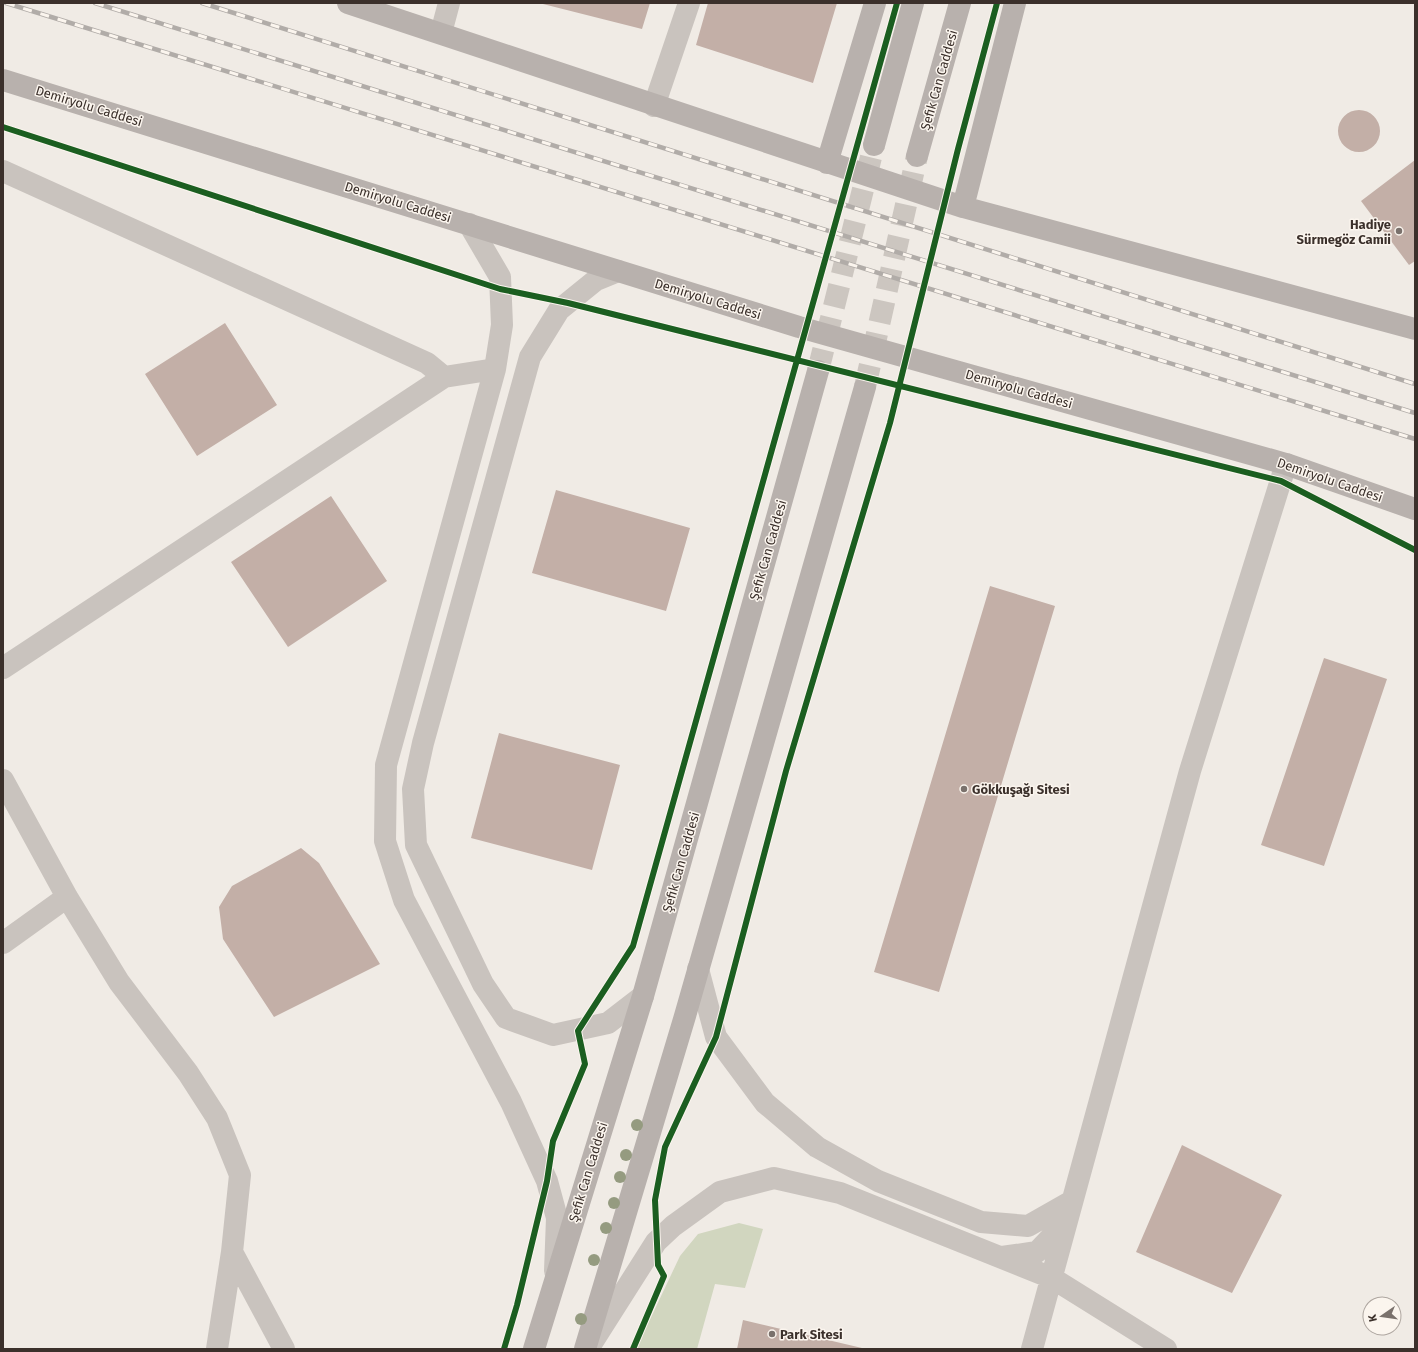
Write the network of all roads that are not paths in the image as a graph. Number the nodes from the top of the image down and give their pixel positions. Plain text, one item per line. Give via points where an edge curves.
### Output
1 (348, 3) edge
2 (449, 3) edge
3 (689, 3) edge
4 (875, 3) edge
5 (913, 3) edge
6 (960, 3) edge
7 (1015, 3) edge
8 (441, 33) junction
9 (3, 80) edge
10 (654, 106) junction
11 (874, 145) tunnel mouth
12 (917, 156) tunnel mouth
13 (827, 163) junction
14 (3, 171) edge
15 (963, 207) junction
16 (469, 224) junction
17 (618, 271) junction
18 (1415, 329) edge
19 (495, 369) junction
20 (818, 371) tunnel mouth
21 (444, 377) junction
22 (865, 387) tunnel mouth
23 (1286, 464) junction
24 (1415, 509) edge
25 (3, 668) edge
26 (3, 780) edge
27 (67, 897) junction
28 (3, 943) edge
29 (698, 969) junction
30 (643, 996) junction
31 (1072, 1201) junction
32 (232, 1252) junction
33 (998, 1257) junction
34 (1052, 1278) junction
35 (554, 1280) junction
36 (217, 1349) edge
37 (284, 1349) edge
38 (534, 1349) edge
39 (587, 1349) edge
40 (1032, 1349) edge
41 (1166, 1349) edge

1 - 8 main road
2 - 8 street
3 - 10 street
4 - 13 main road
5 - 11 main road
6 - 12 main road, Şefik Can Caddesi
7 - 15 main road
8 - 10 main road
9 - 16 main road, Demiryolu Caddesi
10 - 13 main road
13 - 15 main road
14 - 21 street via 427,363
15 - 18 main road
16 - 17 main road, Demiryolu Caddesi
16 - 19 street via 500,277 502,325
17 - 23 main road, Demiryolu Caddesi via 799,327
17 - 30 street via 596,280 560,310 530,357 423,743 413,789 416,845 482,984 506,1018 553,1035 608,1023
19 - 21 street
19 - 35 street via 386,766 385,841 404,900 511,1102 547,1181 557,1218
20 - 30 main road, Şefik Can Caddesi
21 - 25 street
22 - 29 main road
23 - 24 main road, Demiryolu Caddesi
23 - 31 street via 1190,771
26 - 27 street
27 - 28 street
27 - 32 street via 119,982 188,1073 217,1118 240,1175
29 - 31 street via 716,1037 764,1103 817,1147 878,1181 980,1222 1028,1226
29 - 39 main road
30 - 35 main road, Şefik Can Caddesi
31 - 33 street via 1057,1231 1037,1252
31 - 34 street
32 - 36 street
32 - 37 street
33 - 34 street
33 - 39 street via 840,1193 774,1178 720,1192 673,1226 656,1242
34 - 40 street
34 - 41 street
35 - 38 main road, Şefik Can Caddesi

